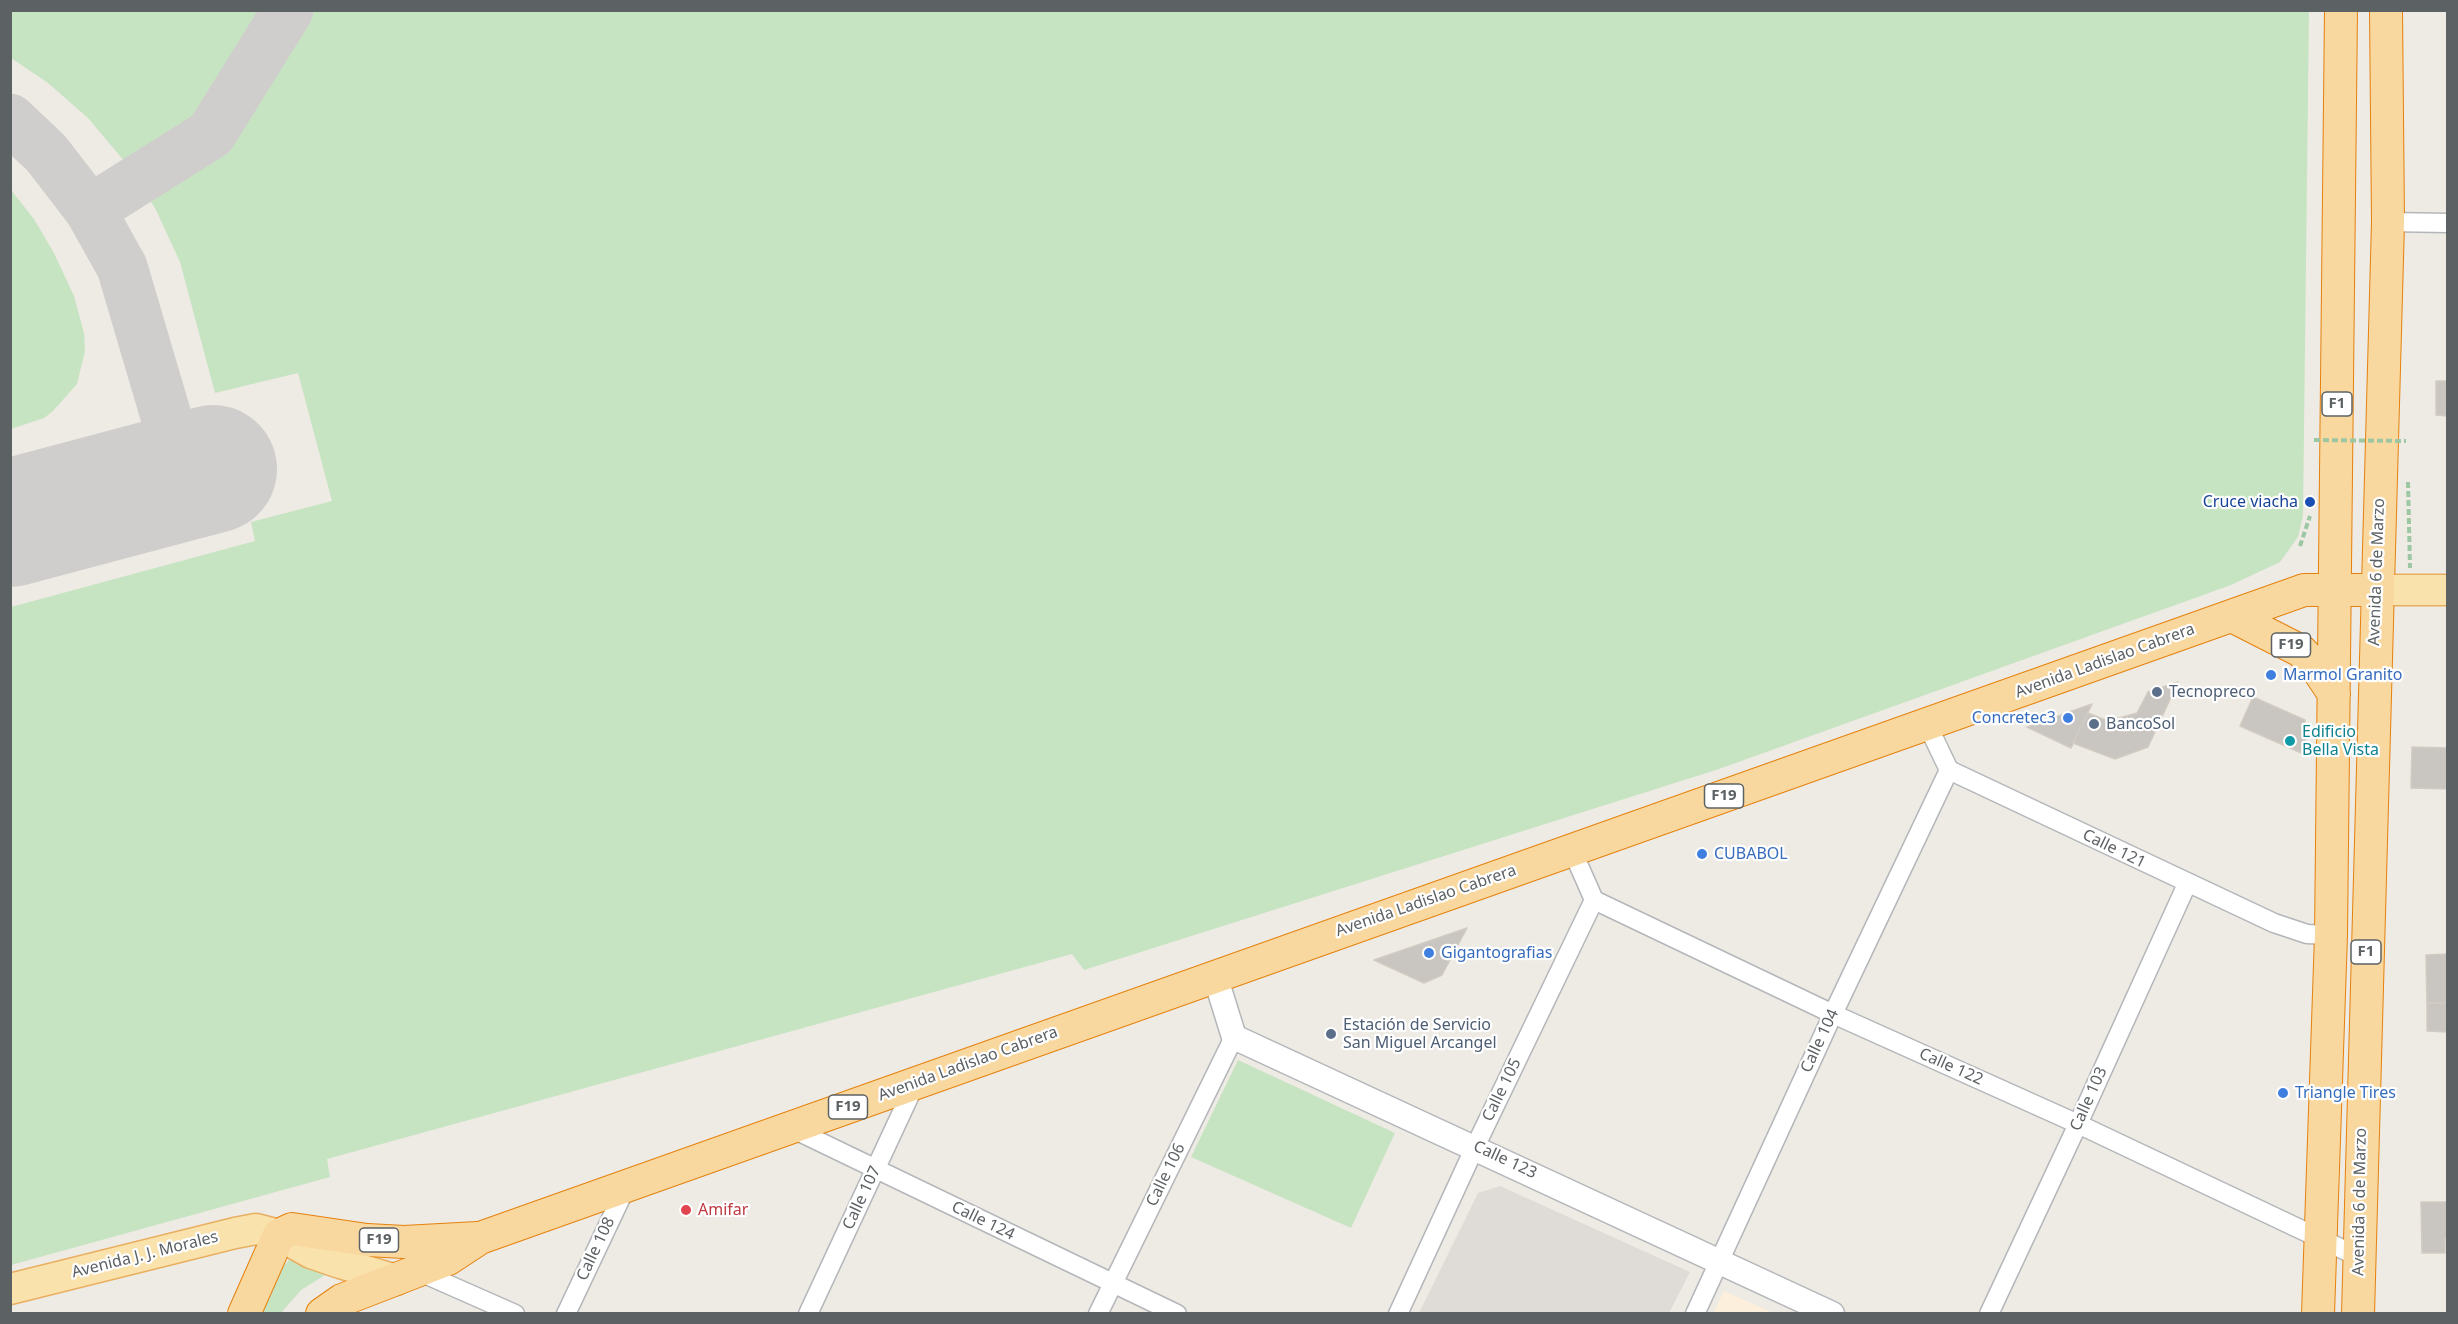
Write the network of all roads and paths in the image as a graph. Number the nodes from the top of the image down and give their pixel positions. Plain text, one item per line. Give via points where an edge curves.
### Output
1 (2340, 10) edge
2 (2386, 10) edge
3 (2388, 222) junction
4 (2448, 223) edge
5 (2314, 441) dead end
6 (2406, 441) dead end
7 (2408, 474) dead end
8 (2336, 589) junction
9 (2409, 589) junction
10 (2377, 590) junction
11 (2448, 590) edge
12 (2232, 616) junction
13 (2334, 694) junction
14 (1927, 724) junction
15 (1949, 770) junction
16 (1572, 850) junction
17 (2187, 884) junction
18 (1594, 900) junction
19 (2331, 935) junction
20 (1215, 976) junction
21 (1833, 1014) junction
22 (1234, 1037) junction
23 (916, 1082) junction
24 (2078, 1124) junction
25 (789, 1127) junction
26 (1475, 1147) junction
27 (875, 1169) junction
28 (627, 1185) junction
29 (279, 1235) junction
30 (480, 1238) junction
31 (2320, 1238) junction
32 (2359, 1257) junction
33 (1719, 1261) junction
34 (408, 1276) junction
35 (1112, 1282) junction
36 (10, 1289) edge
37 (322, 1313) edge
38 (244, 1314) edge
39 (514, 1314) edge
40 (566, 1314) edge
41 (808, 1314) edge
42 (1098, 1314) edge
43 (1177, 1314) edge
44 (1398, 1314) edge
45 (1695, 1314) edge
46 (1832, 1314) edge
47 (1989, 1314) edge
48 (2318, 1314) edge
49 (2358, 1314) edge

1 - 8 highway, F1
2 - 3 highway, Avenida 6 de Marzo / F1
3 - 4 street
3 - 10 highway, Avenida 6 de Marzo / F1
5 - 6 path, bridge
7 - 9 path
8 - 10 highway, Avenida Ladislao Cabrera / F19
8 - 12 highway, Avenida Ladislao Cabrera / F19 via 2304,590
8 - 13 highway, F1
9 - 10 main road
9 - 11 main road
10 - 32 highway, Avenida 6 de Marzo / F1
12 - 13 highway, F19 via 2301,651
12 - 14 highway, Avenida Ladislao Cabrera / F19
13 - 19 highway, F1
14 - 15 street
14 - 16 highway, Avenida Ladislao Cabrera / F19
15 - 17 street, Calle 121
15 - 21 street, Calle 104
16 - 18 street
16 - 20 highway, Avenida Ladislao Cabrera / F19
17 - 19 street, Calle 121 via 2274,923 2307,934
17 - 24 street, Calle 103
18 - 21 street, Calle 122
18 - 26 street, Calle 105
19 - 31 highway, F1
20 - 22 street
20 - 23 highway, Avenida Ladislao Cabrera / F19
21 - 24 street, Calle 122
21 - 33 street, Calle 104
22 - 26 street, Calle 123
22 - 35 street, Calle 106
23 - 25 highway, Avenida Ladislao Cabrera / F19
23 - 27 street, Calle 107
24 - 31 street, Calle 122
24 - 47 street, Calle 103
25 - 27 street, Calle 124
25 - 28 highway, Avenida Ladislao Cabrera / F19
26 - 33 street, Calle 123
26 - 44 street, Calle 105
27 - 35 street, Calle 124
27 - 41 street, Calle 107
28 - 30 highway, Avenida Ladislao Cabrera / F19
28 - 40 street, Calle 108
29 - 30 highway, Avenida Ladislao Cabrera / F19 via 292,1229 404,1242
29 - 34 main road, Avenida J. J. Morales via 311,1253 367,1273
29 - 36 main road, Avenida J. J. Morales via 256,1229 235,1233
29 - 38 highway
30 - 34 highway, Avenida Ladislao Cabrera / F19 via 448,1259
31 - 32 street, Calle 122
31 - 48 highway, F1
32 - 49 highway, Avenida 6 de Marzo / F1
33 - 45 street, Calle 104
33 - 46 street, Calle 123
34 - 37 highway, Avenida Ladislao Cabrera / F19 via 342,1300
34 - 39 street
35 - 42 street, Calle 106
35 - 43 street, Calle 124

